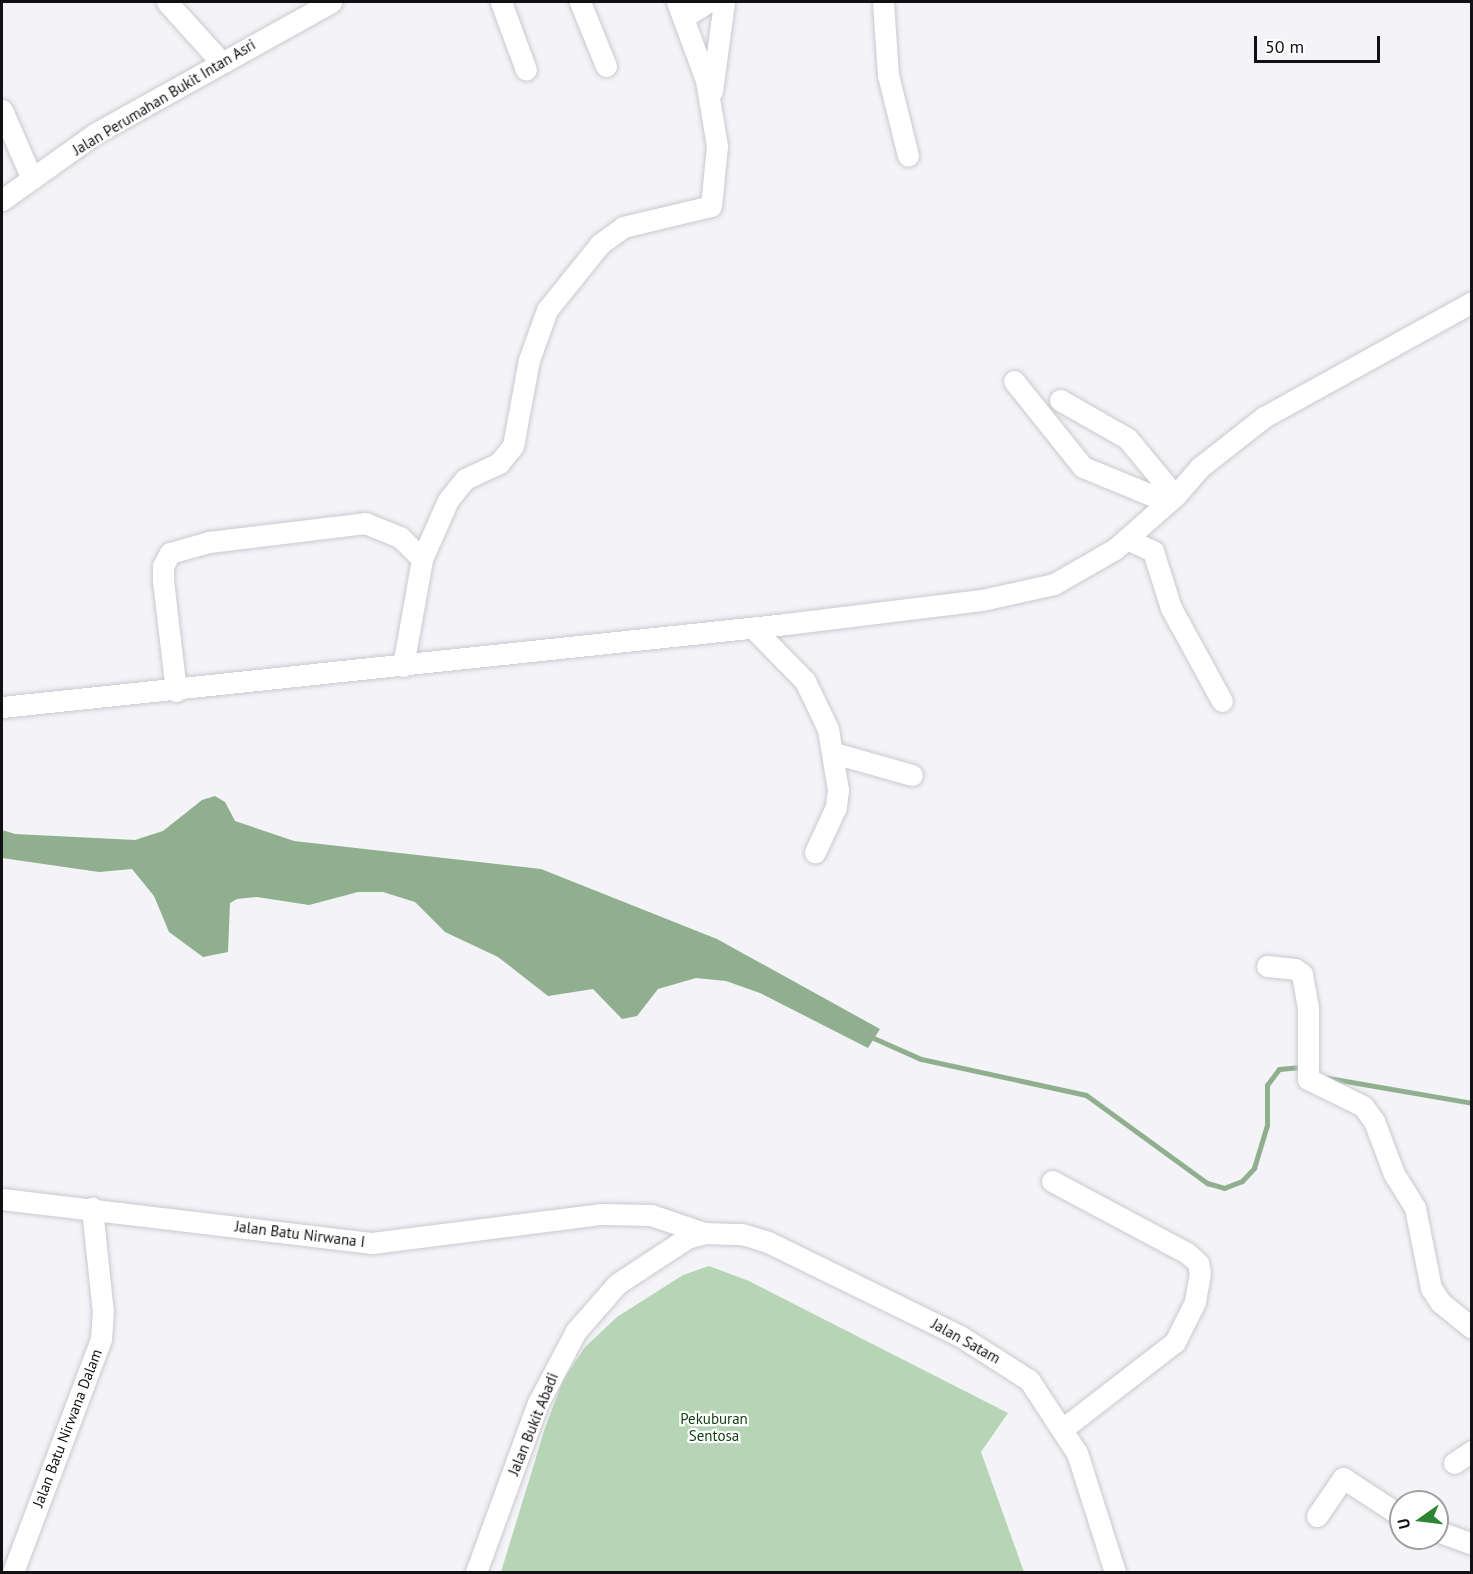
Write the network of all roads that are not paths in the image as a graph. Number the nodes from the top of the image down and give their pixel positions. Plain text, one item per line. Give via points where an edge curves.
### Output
1 (167, 2) edge
2 (331, 2) edge
3 (501, 2) edge
4 (580, 2) edge
5 (708, 2) edge
6 (724, 2) edge
7 (883, 2) edge
8 (680, 10) edge
9 (221, 62) junction
10 (606, 66) dead end
11 (526, 70) dead end
12 (710, 104) junction
13 (2, 110) edge
14 (909, 156) dead end
15 (32, 179) junction
16 (2, 200) edge
17 (1472, 302) edge
18 (1014, 381) dead end
19 (1059, 400) dead end
20 (1172, 499) junction
21 (1127, 538) junction
22 (422, 559) junction
23 (753, 628) junction
24 (403, 666) junction
25 (176, 691) junction
26 (1222, 701) dead end
27 (2, 707) edge
28 (834, 753) junction
29 (912, 775) dead end
30 (814, 852) dead end
31 (1267, 966) dead end
32 (1052, 1181) dead end
33 (2, 1199) edge
34 (92, 1208) junction
35 (704, 1233) junction
36 (1472, 1328) edge
37 (1065, 1427) junction
38 (1472, 1451) edge
39 (1454, 1463) dead end
40 (1389, 1508) edge
41 (1317, 1516) dead end
42 (1449, 1536) edge
43 (1472, 1544) edge
44 (13, 1572) edge
45 (476, 1572) edge
46 (1115, 1572) edge

1 - 9 street
2 - 9 street, Jalan Perumahan Bukit Intan Asri
3 - 11 street
4 - 10 street
5 - 8 street
6 - 12 street
7 - 14 street via 888,75
8 - 12 street
9 - 15 street, Jalan Perumahan Bukit Intan Asri via 96,133
12 - 22 street via 717,146 711,206 622,227 600,244 547,310 530,360 513,446 499,463 465,479 448,500
13 - 15 street
15 - 16 street, Jalan Perumahan Bukit Intan Asri
17 - 20 street via 1264,417 1199,468
18 - 20 street via 1083,467
19 - 20 street via 1127,438
20 - 21 street
21 - 23 street via 1054,584 982,600
21 - 26 street via 1154,550 1172,608
22 - 24 street
22 - 25 street via 400,537 365,524 209,542 170,552 163,566 163,581
23 - 24 street
23 - 28 street via 805,681 820,705
24 - 25 street
25 - 27 street
28 - 29 street
28 - 30 street via 836,807
31 - 36 street via 1295,969 1302,974 1307,1064 1314,1084 1362,1106 1374,1121 1394,1174 1415,1208 1431,1288 1440,1302
32 - 37 street via 1187,1253 1198,1263 1200,1273 1195,1302 1175,1342
33 - 34 street, Jalan Batu Nirwana I
34 - 35 street, Jalan Batu Nirwana I via 372,1243 602,1214 651,1215
34 - 44 street, Jalan Batu Nirwana Dalam via 104,1313 101,1339
35 - 37 street, Jalan Satam via 742,1234 768,1242 960,1336 1029,1380
35 - 45 street, Jalan Bukit Abadi via 687,1238 617,1284 576,1331 538,1403
37 - 46 street, Jalan Satam
38 - 39 street
40 - 41 street via 1343,1478
42 - 43 street

